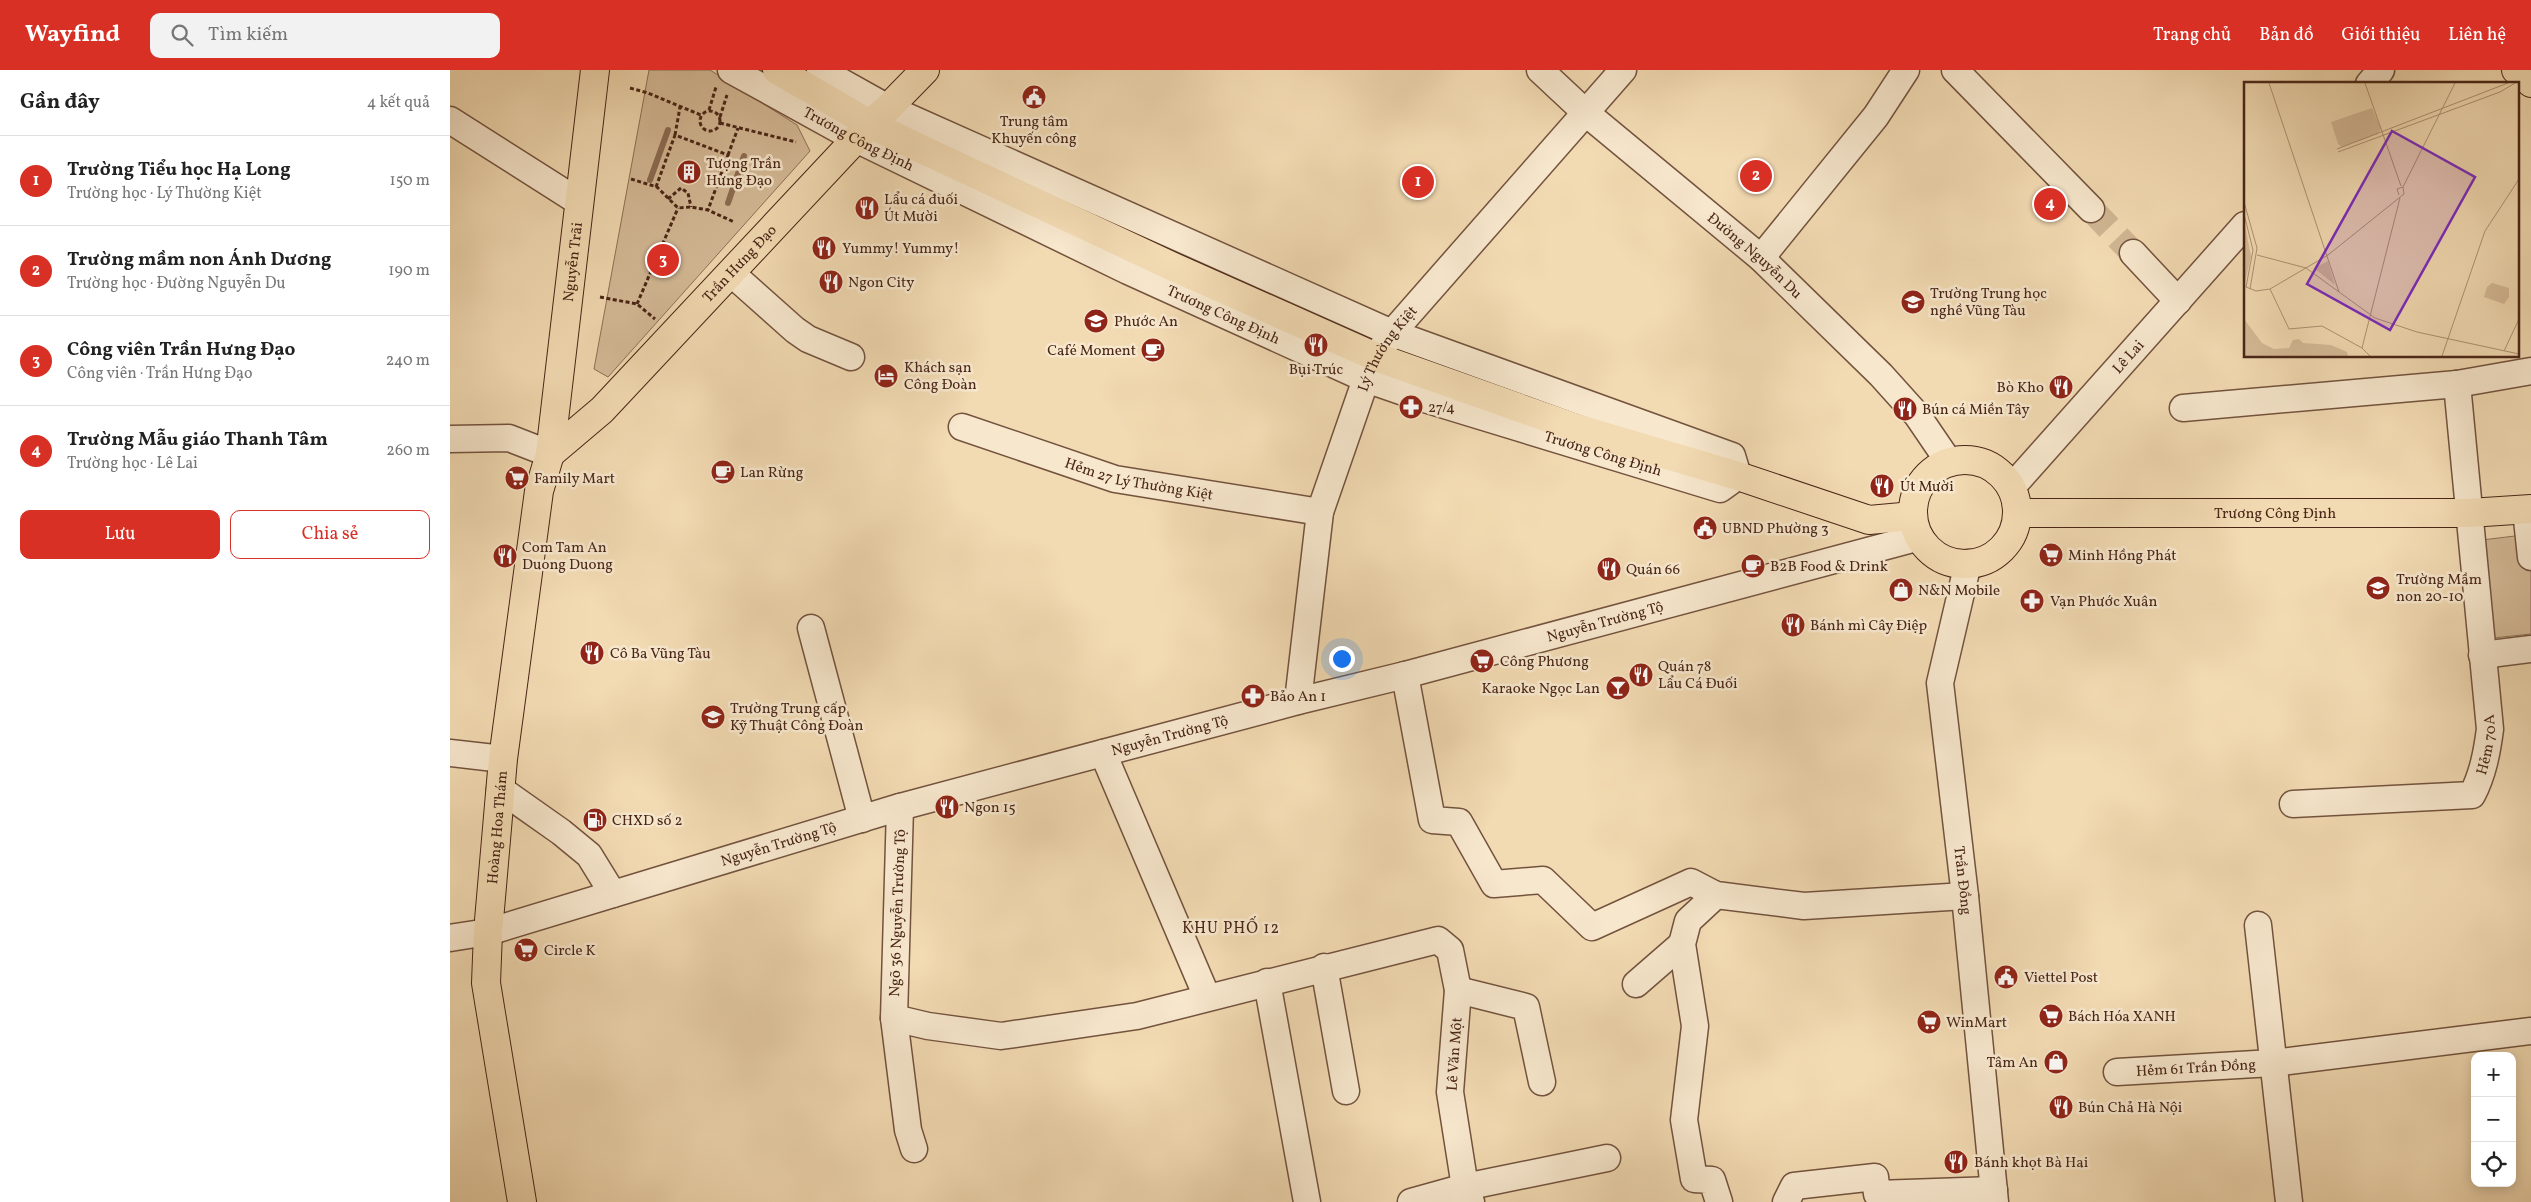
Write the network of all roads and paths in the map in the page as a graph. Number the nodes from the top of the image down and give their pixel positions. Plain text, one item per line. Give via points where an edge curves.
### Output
1 (595, 70) edge
2 (731, 70) edge
3 (777, 70) edge
4 (820, 70) edge
5 (925, 70) edge
6 (1540, 70) edge
7 (1623, 70) edge
8 (1906, 70) edge
9 (1955, 70) edge
10 (2381, 70) edge
11 (2516, 70) edge
12 (2371, 82) edge
13 (2531, 83) edge
14 (630, 88) dead end
15 (680, 107) junction
16 (1586, 113) junction
17 (701, 115) junction
18 (450, 120) edge
19 (720, 123) junction
20 (872, 124) junction
21 (738, 128) junction
22 (675, 135) junction
23 (796, 142) dead end
24 (728, 155) junction
25 (631, 179) dead end
26 (656, 187) junction
27 (668, 199) junction
28 (579, 202) junction
29 (691, 207) junction
30 (678, 208) junction
31 (2091, 209) tunnel mouth
32 (708, 210) junction
33 (734, 222) dead end
34 (2244, 226) edge
35 (1178, 239) junction
36 (2133, 253) tunnel mouth
37 (1761, 258) junction
38 (731, 273) junction
39 (1176, 276) junction
40 (600, 298) dead end
41 (2178, 301) junction
42 (637, 304) junction
43 (661, 324) dead end
44 (1392, 333) junction
45 (851, 357) dead end
46 (1371, 368) junction
47 (2531, 371) edge
48 (2457, 384) junction
49 (1587, 402) junction
50 (2183, 408) dead end
51 (962, 427) dead end
52 (1577, 437) junction
53 (450, 439) edge
54 (550, 454) junction
55 (1949, 462) junction
56 (1738, 476) junction
57 (2014, 500) junction
58 (2529, 509) edge
59 (1320, 512) junction
60 (2469, 513) junction
61 (1916, 527) junction
62 (2531, 557) edge
63 (1968, 564) junction
64 (811, 628) dead end
65 (2531, 649) edge
66 (2482, 655) junction
67 (1405, 675) junction
68 (1298, 701) junction
69 (450, 753) edge
70 (1103, 753) junction
71 (503, 759) junction
72 (500, 788) junction
73 (2293, 804) dead end
74 (900, 807) junction
75 (862, 819) junction
76 (613, 894) junction
77 (1716, 895) junction
78 (1964, 896) junction
79 (2258, 925) dead end
80 (488, 932) junction
81 (450, 938) edge
82 (1682, 944) junction
83 (1324, 967) junction
84 (1267, 982) junction
85 (1636, 984) dead end
86 (1458, 990) junction
87 (1207, 997) junction
88 (894, 1018) junction
89 (2531, 1031) edge
90 (2273, 1063) junction
91 (2117, 1072) dead end
92 (1542, 1082) dead end
93 (1346, 1091) dead end
94 (914, 1149) dead end
95 (1608, 1158) dead end
96 (1468, 1194) edge
97 (1995, 1196) edge
98 (522, 1202) edge
99 (1307, 1202) edge
100 (1411, 1202) edge
101 (1719, 1202) edge
102 (1786, 1202) edge
103 (2289, 1202) edge

1 - 28 main road, Nguyễn Trãi
2 - 20 street, Trương Công Định
3 - 20 main road, Trương Công Định
4 - 20 street, Trương Công Định
5 - 20 main road, Trần Hưng Đạo
6 - 16 street, Đường Nguyễn Du
7 - 16 street, Lý Thường Kiệt
8 - 37 street via 1876,116
9 - 31 street
10 - 12 street
11 - 13 main road
14 - 15 path
15 - 17 path
15 - 22 path
16 - 37 street, Đường Nguyễn Du
16 - 44 street, Lý Thường Kiệt
17 - 19 path via 707,110 715,112
17 - 19 path via 700,123 705,130 712,130
18 - 28 street
19 - 21 path
20 - 35 street, Trương Công Định
20 - 38 main road, Trần Hưng Đạo
20 - 39 main road, Trương Công Định
21 - 23 path
21 - 24 path
22 - 24 path
22 - 26 path
24 - 32 path
25 - 26 path
26 - 27 path
27 - 29 path via 681,188 688,193
27 - 30 path
28 - 54 main road, Nguyễn Trãi
29 - 30 path
29 - 32 path
30 - 42 path
32 - 33 path
34 - 41 street, Lê Lai
35 - 39 street
35 - 44 street, Trương Công Định
36 - 41 street
37 - 55 street, Đường Nguyễn Du via 1881,375 1917,415
38 - 45 street via 795,330
38 - 54 main road, Trần Hưng Đạo via 602,410
39 - 46 main road, Trương Công Định
40 - 42 path
41 - 57 street, Lê Lai
42 - 43 path
44 - 46 street, Lý Thường Kiệt
44 - 49 street, Trương Công Định
46 - 52 main road, Trương Công Định
46 - 59 street, Lý Thường Kiệt
47 - 48 street
48 - 50 street
48 - 60 street, Hẻm 70A
49 - 52 street
49 - 56 street, Trương Công Định via 1732,456
51 - 59 street, Hẻm 27 Lý Thường Kiệt via 1115,479
52 - 56 main road, Trương Công Định
53 - 54 street via 509,438
54 - 71 main road, Hoàng Hoa Thám via 539,491
55 - 57 main road via 1978,461 1991,467
55 - 61 main road via 1931,473 1918,489
56 - 61 main road, Trương Công Định via 1869,520
57 - 60 main road, Trương Công Định
57 - 63 main road via 2015,526 2002,548 1986,559
58 - 60 main road, Trương Công Định
58 - 62 street
59 - 68 street, Lý Thường Kiệt
60 - 66 street, Hẻm 70A
61 - 63 main road via 1935,554 1945,560
61 - 67 street, Nguyễn Trường Tộ
63 - 78 street, Trần Đồng via 1940,683
64 - 75 street
65 - 66 street
66 - 73 street, Hẻm 70A via 2490,729 2479,782 2472,795
67 - 68 street, Nguyễn Trường Tộ
67 - 77 street via 1432,820 1459,822 1494,884 1543,880 1592,927 1691,882
68 - 70 street, Nguyễn Trường Tộ
69 - 71 street
70 - 74 street, Nguyễn Trường Tộ
70 - 87 street
71 - 72 main road, Hoàng Hoa Thám
72 - 76 street via 589,855
72 - 80 main road, Hoàng Hoa Thám
74 - 75 street, Nguyễn Trường Tộ
74 - 88 street, Ngõ 36 Nguyễn Trường Tộ
75 - 76 street, Nguyễn Trường Tộ
76 - 80 street, Nguyễn Trường Tộ
77 - 78 street via 1804,906
77 - 82 street via 1688,921
78 - 97 street, Trần Đồng
79 - 90 street, Hẻm 61 Trần Đồng
80 - 81 street, Nguyễn Trường Tộ
80 - 98 main road, Hoàng Hoa Thám via 486,983
82 - 85 street
82 - 101 street via 1695,1026 1684,1120 1694,1180 1712,1180
83 - 84 street
83 - 86 street, Lê Văn Một via 1438,940 1450,950
83 - 93 street
84 - 87 street
84 - 99 street
86 - 92 street via 1526,1007
86 - 96 street, Lê Văn Một via 1450,1092
87 - 88 street via 1137,1016 1001,1036
88 - 94 street, Ngõ 36 Nguyễn Trường Tộ via 908,1130
89 - 90 street
90 - 91 street, Hẻm 61 Trần Đồng
90 - 103 street, Hẻm 61 Trần Đồng
95 - 96 street
96 - 100 street
97 - 102 street via 1878,1194 1875,1177 1794,1186

